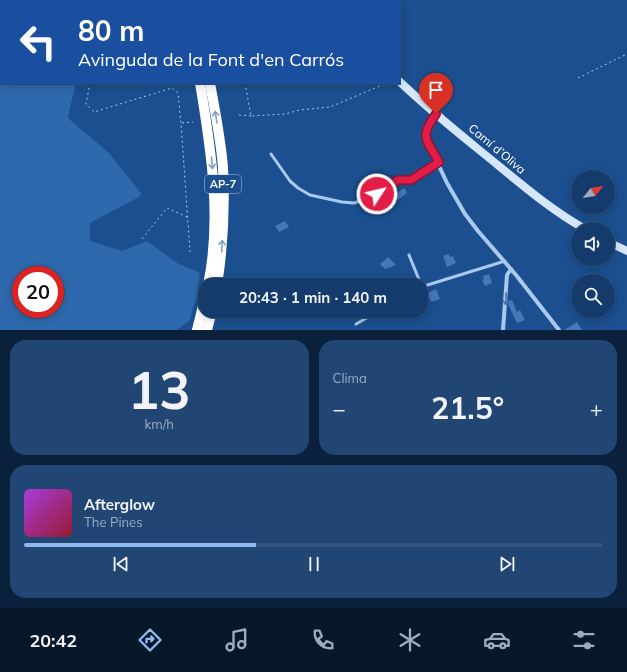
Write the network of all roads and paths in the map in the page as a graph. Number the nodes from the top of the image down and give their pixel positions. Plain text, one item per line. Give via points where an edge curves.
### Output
1 (627, 54) edge
2 (578, 78) dead end
3 (400, 82) edge
4 (90, 84) edge
5 (200, 84) edge
6 (210, 84) edge
7 (245, 84) edge
8 (385, 84) edge
9 (436, 114) junction
10 (238, 116) dead end
11 (251, 116) junction
12 (193, 122) dead end
13 (181, 123) junction
14 (271, 154) dead end
15 (439, 162) junction
16 (188, 217) junction
17 (574, 222) edge
18 (142, 239) dead end
19 (615, 245) edge
20 (627, 251) edge
21 (190, 252) dead end
22 (409, 255) dead end
23 (505, 261) junction
24 (511, 269) junction
25 (209, 278) edge
26 (218, 278) edge
27 (418, 278) edge
28 (428, 285) edge
29 (200, 318) edge
30 (210, 318) edge
31 (367, 318) edge
32 (356, 324) dead end
33 (197, 330) edge
34 (207, 330) edge
35 (503, 330) edge
36 (558, 330) edge

1 - 2 path
3 - 9 street, Camí d’Oliva
4 - 13 path via 86,104 94,112 172,88 178,93
5 -> 25 highway, AP-7 via 212,172 213,252
26 -> 6 highway, AP-7 via 221,260 223,168
7 - 11 path
8 - 11 path via 330,107
9 - 15 street via 425,136
9 - 17 street, Camí d’Oliva via 537,197
10 - 11 path
12 - 13 path
13 - 16 path
14 - 15 lane via 298,188 310,195 346,203 372,197 400,178 411,180
15 - 23 street via 447,183 462,209
16 - 18 path via 167,208
16 - 21 path
19 - 20 street
22 - 27 lane
23 - 24 street
23 - 28 lane
24 -> 35 street via 507,275
24 - 36 street
29 - 33 highway
30 - 34 highway
31 - 32 lane

